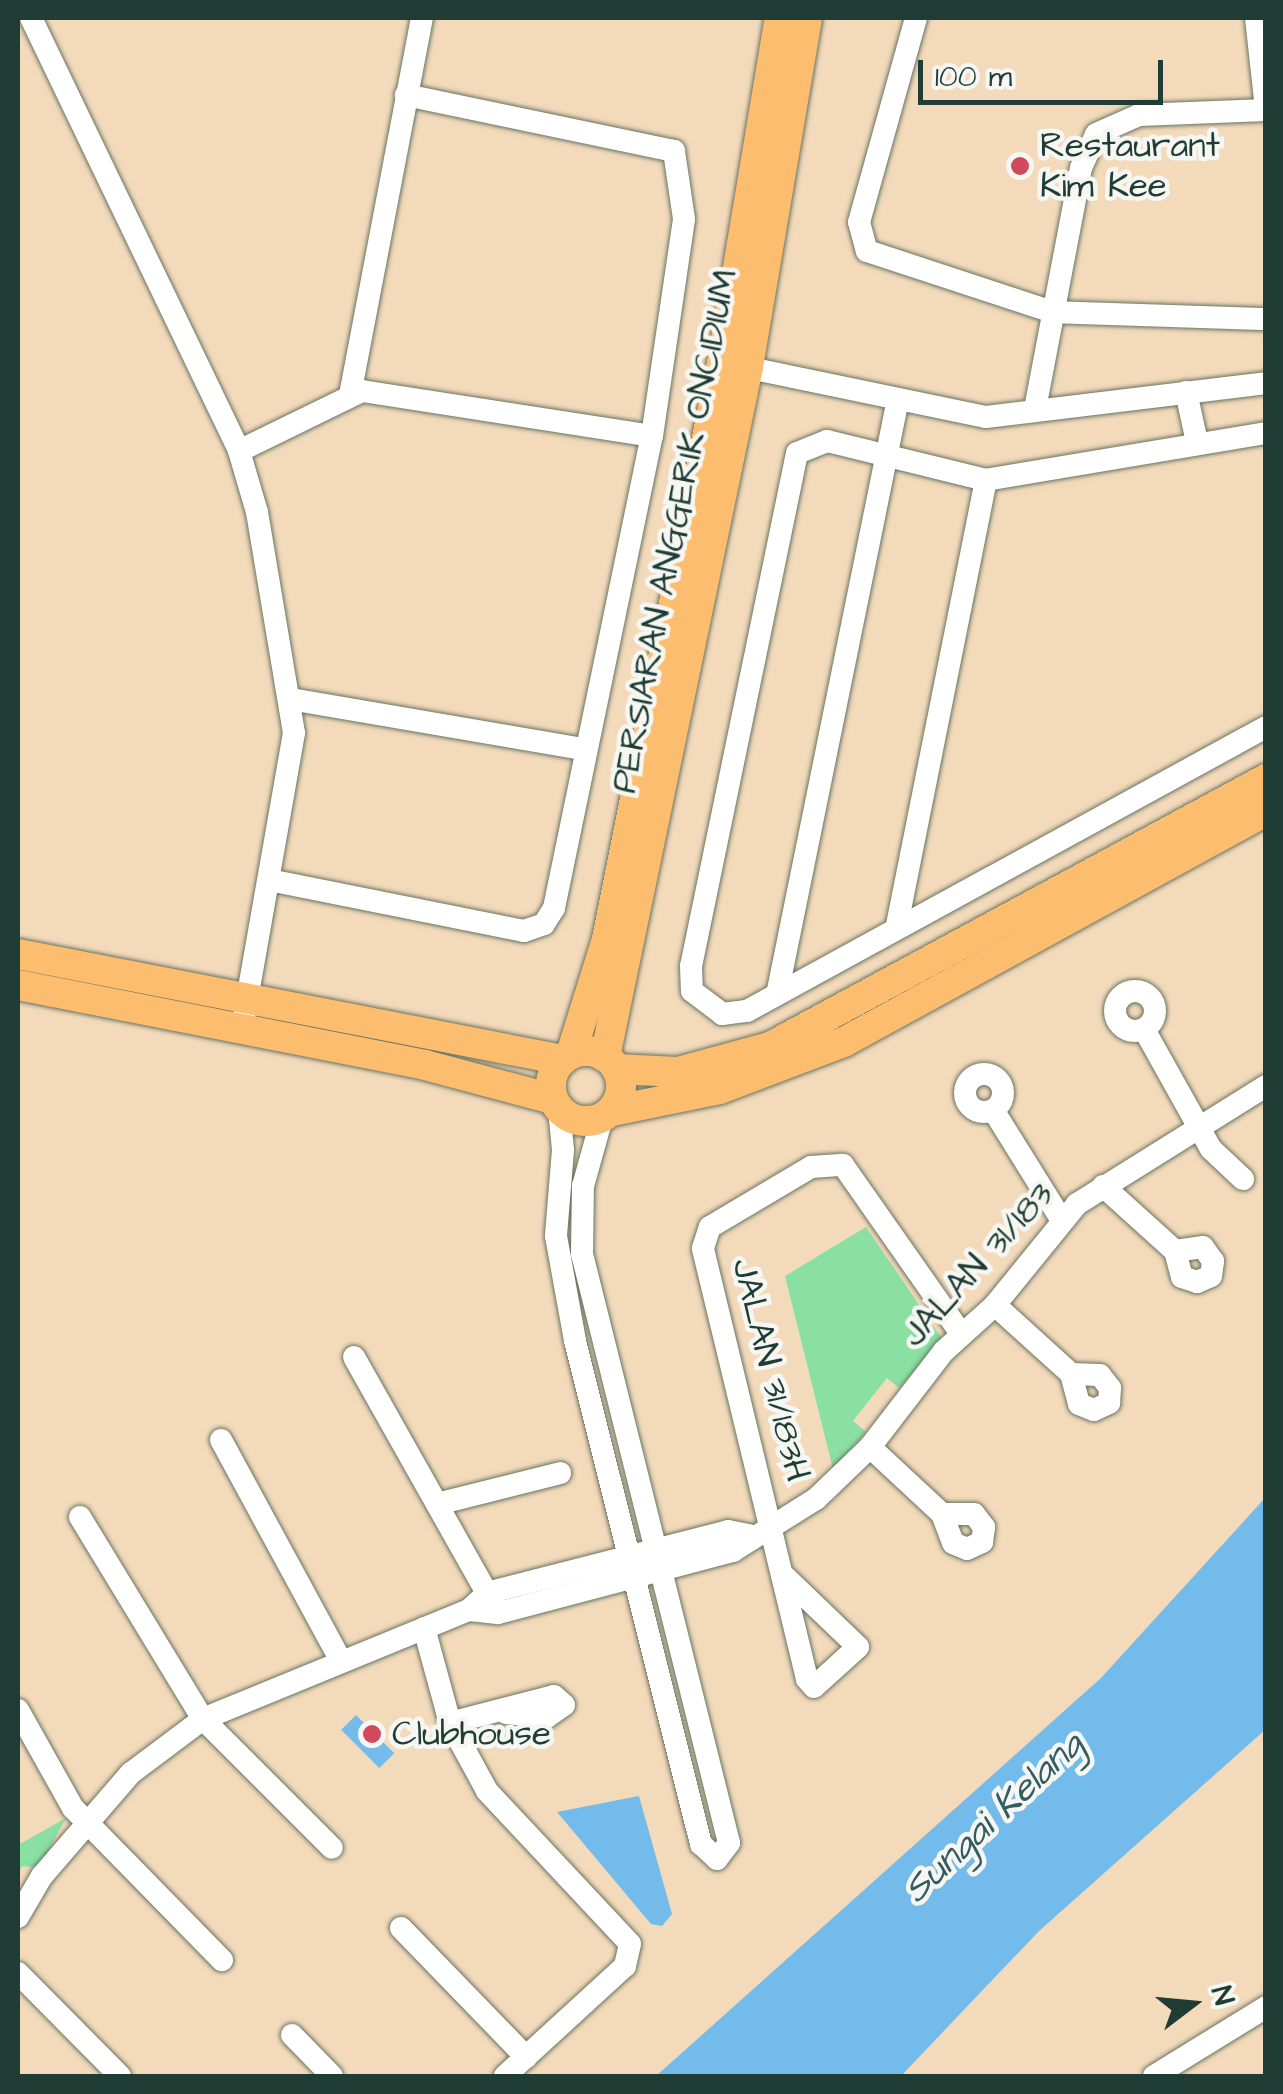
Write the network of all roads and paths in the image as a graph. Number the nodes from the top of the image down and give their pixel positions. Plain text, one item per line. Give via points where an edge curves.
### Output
1 (31, 18) edge
2 (422, 18) edge
3 (780, 18) edge
4 (806, 18) edge
5 (916, 18) edge
6 (1256, 18) edge
7 (406, 94) junction
8 (1266, 109) edge
9 (1054, 312) junction
10 (1266, 319) edge
11 (735, 365) junction
12 (1266, 383) edge
13 (1186, 392) junction
14 (350, 394) junction
15 (898, 399) junction
16 (1035, 409) junction
17 (1266, 433) edge
18 (652, 436) junction
19 (1197, 442) junction
20 (240, 451) junction
21 (886, 456) junction
22 (986, 480) junction
23 (290, 700) junction
24 (1266, 727) edge
25 (583, 749) junction
26 (1266, 778) edge
27 (1266, 811) edge
28 (269, 880) junction
29 (898, 926) junction
30 (18, 954) edge
31 (18, 985) edge
32 (778, 990) junction
33 (244, 1014) junction
34 (1145, 1032) dead end
35 (567, 1057) junction
36 (611, 1063) junction
37 (1266, 1086) edge
38 (556, 1104) junction
39 (995, 1112) dead end
40 (607, 1115) junction
41 (1198, 1127) junction
42 (1243, 1179) dead end
43 (1103, 1186) junction
44 (1062, 1219) junction
45 (1175, 1251) dead end
46 (995, 1305) junction
47 (960, 1332) junction
48 (354, 1357) dead end
49 (1070, 1374) dead end
50 (221, 1440) dead end
51 (870, 1447) junction
52 (560, 1473) dead end
53 (436, 1504) junction
54 (942, 1514) dead end
55 (80, 1517) dead end
56 (774, 1527) junction
57 (657, 1560) junction
58 (632, 1567) junction
59 (782, 1574) junction
60 (493, 1603) junction
61 (424, 1628) junction
62 (340, 1659) junction
63 (18, 1710) edge
64 (506, 1713) dead end
65 (204, 1719) junction
66 (450, 1724) junction
67 (88, 1820) junction
68 (332, 1848) dead end
69 (18, 1916) edge
70 (401, 1928) dead end
71 (222, 1960) dead end
72 (18, 1973) edge
73 (1266, 2007) edge
74 (292, 2035) dead end
75 (526, 2057) junction
76 (120, 2076) edge
77 (332, 2076) edge
78 (506, 2076) edge
79 (1154, 2076) edge

1 - 20 street
2 - 7 street
3 - 11 main road, PERSIARAN ANGGERIK ONCIDIUM
4 - 11 main road, PERSIARAN ANGGERIK ONCIDIUM
5 - 9 street via 859,222 861,244
6 - 8 street
7 - 14 street
7 - 18 street via 674,151 684,219
8 - 9 street via 1139,116 1096,134 1080,168
9 - 10 street
9 - 16 street
11 - 15 street
11 - 35 main road, PERSIARAN ANGGERIK ONCIDIUM via 608,939
11 - 36 main road, PERSIARAN ANGGERIK ONCIDIUM
12 - 13 street
13 - 16 street
13 - 19 street
14 - 18 street via 374,392
14 - 20 street
15 - 16 street via 986,417
15 - 21 street
17 - 19 street
18 - 25 street
19 - 22 street
20 - 23 street
21 - 22 street
21 - 32 street
21 - 32 street via 827,441 797,453 691,966 692,991 722,1014 746,1011
22 - 29 street
23 - 25 street
23 - 28 street via 294,733
24 - 29 street
25 - 28 street via 554,908 536,932
26 - 36 main road via 770,1047 678,1072
27 - 40 main road via 844,1042 720,1089
28 - 33 street
29 - 32 street
30 - 33 main road
31 - 33 main road
33 - 35 main road
33 - 38 main road
34 - 41 street
35 - 36 main road
35 - 38 main road via 553,1074
36 - 40 main road via 621,1090
37 - 41 street, JALAN 31/183
38 - 40 main road via 578,1121
38 - 58 street via 563,1150 556,1236
39 - 44 street
40 - 57 street via 583,1186 582,1254
41 - 42 street
41 - 43 street, JALAN 31/183
43 - 44 street, JALAN 31/183
43 - 45 street
44 - 46 street, JALAN 31/183
46 - 47 street, JALAN 31/183
46 - 49 street
47 - 51 street, JALAN 31/183
47 - 56 street, JALAN 31/183H via 843,1165 811,1168 716,1219 703,1248
48 - 53 street
50 - 62 street
51 - 54 street
51 - 56 street, JALAN 31/183 via 816,1499
52 - 53 street
53 - 60 street
55 - 65 street
56 - 57 street, JALAN 31/183
56 - 59 street
57 - 58 street, JALAN 31/183
57 - 58 street via 729,1843 717,1859 701,1844
58 - 60 street, JALAN 31/183
59 - 59 street via 858,1646 814,1687 807,1679
60 - 61 street, JALAN 31/183
61 - 62 street
61 - 66 street
62 - 65 street
63 - 67 street via 73,1808
64 - 66 street
65 - 67 street via 130,1773
65 - 68 street
66 - 75 street via 487,1791 630,1944 625,1966
67 - 69 street
67 - 71 street
70 - 75 street
72 - 76 street
73 - 79 street
74 - 77 street
75 - 78 street

